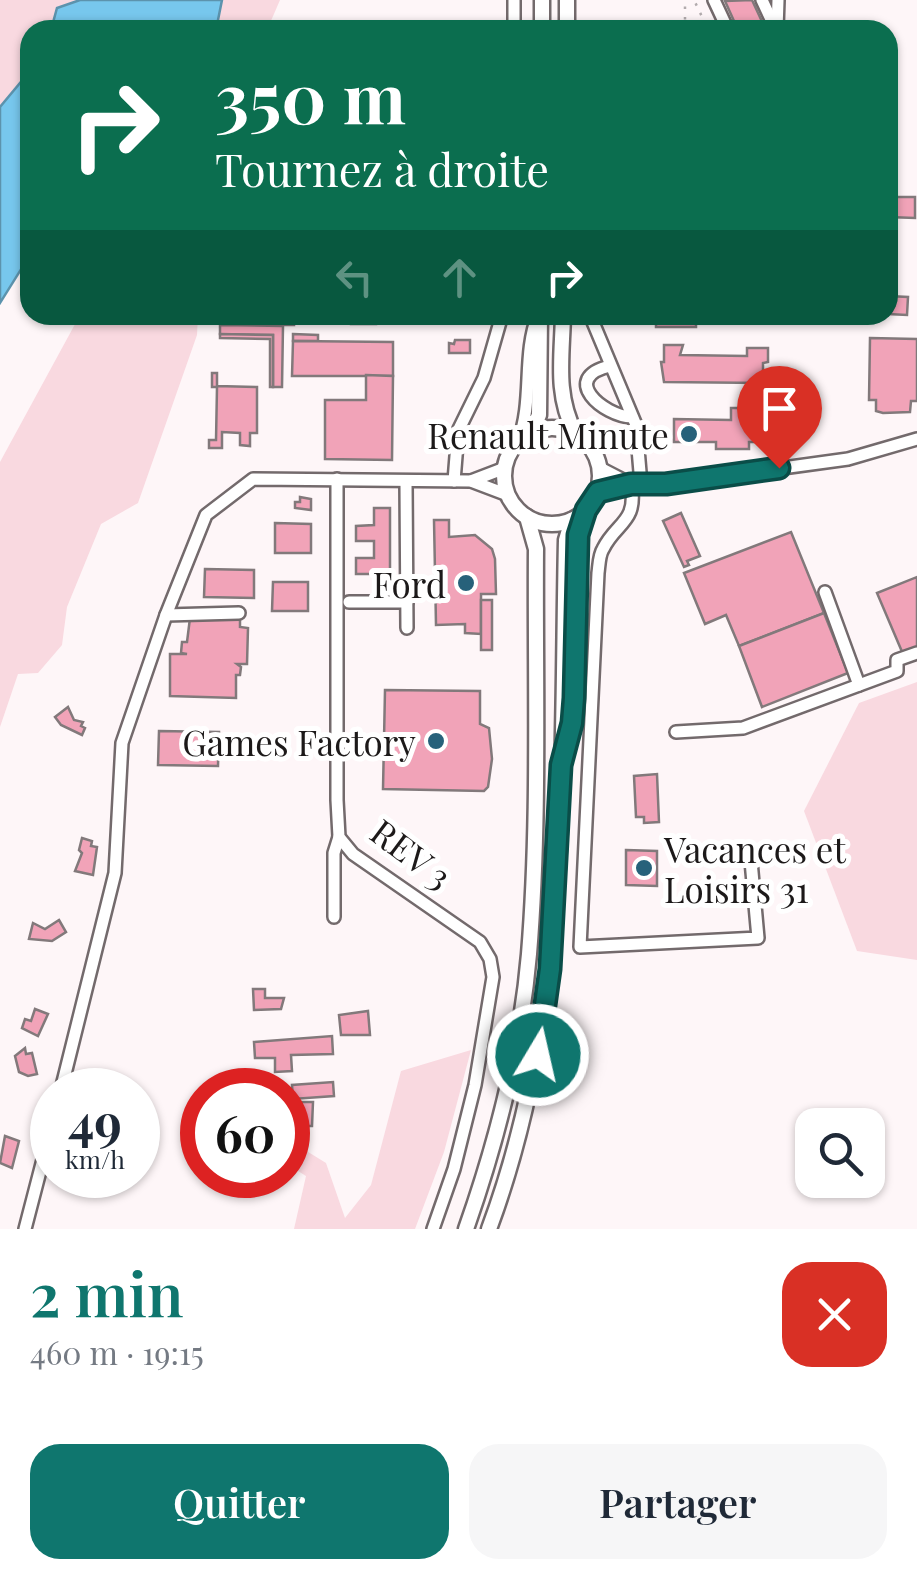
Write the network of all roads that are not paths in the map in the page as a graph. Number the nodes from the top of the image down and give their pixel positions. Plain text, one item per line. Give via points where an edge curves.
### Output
1 (499, 325) edge
2 (539, 325) edge
3 (563, 325) edge
4 (594, 325) edge
5 (610, 366) junction
6 (632, 417) junction
7 (575, 433) junction
8 (524, 437) junction
9 (917, 439) edge
10 (504, 468) junction
11 (600, 468) junction
12 (337, 479) junction
13 (454, 481) junction
14 (471, 481) junction
15 (406, 482) junction
16 (636, 484) junction
17 (598, 492) junction
18 (508, 495) junction
19 (586, 510) junction
20 (528, 518) junction
21 (572, 520) junction
22 (825, 592) dead end
23 (350, 602) dead end
24 (407, 602) junction
25 (240, 613) dead end
26 (166, 615) junction
27 (407, 628) dead end
28 (917, 653) edge
29 (859, 685) junction
30 (676, 732) dead end
31 (561, 765) junction
32 (340, 838) junction
33 (750, 850) dead end
34 (334, 917) dead end
35 (66, 1068) edge
36 (33, 1198) edge
37 (25, 1229) edge
38 (433, 1229) edge
39 (466, 1229) edge
40 (489, 1229) edge

1 - 13 street via 484,378 458,431
2 - 8 main road via 539,415
3 - 7 main road via 561,395
4 - 5 street
5 - 6 street
5 - 6 street via 588,376 587,391 614,414
6 - 16 street
7 - 8 main road via 560,428
7 - 11 main road
8 - 10 main road
9 - 16 street via 848,459
10 - 14 street
10 - 18 main road
11 - 16 street
11 - 17 main road
12 - 15 street
12 - 26 street via 253,479 206,514
12 - 32 street
13 - 14 street
13 - 15 street
14 - 18 street
15 - 24 street
16 - 17 street
16 - 33 street via 625,524 602,549 598,574 580,947 758,938
17 - 19 main road
18 - 20 main road
19 - 21 main road
19 - 31 street via 578,535 572,723
20 - 21 main road via 549,524
20 - 39 main road via 536,549 529,956 512,1068
21 - 31 main road via 566,540
22 - 29 street
23 - 24 street
24 - 27 street
25 - 26 street
26 - 35 street via 122,743 115,873
28 - 29 street via 897,660 897,671
29 - 30 street via 743,728
31 - 40 main road via 550,969 538,1055
32 - 34 street
32 - 38 street via 353,854 480,942 490,958 493,978 475,1084
36 - 37 street

